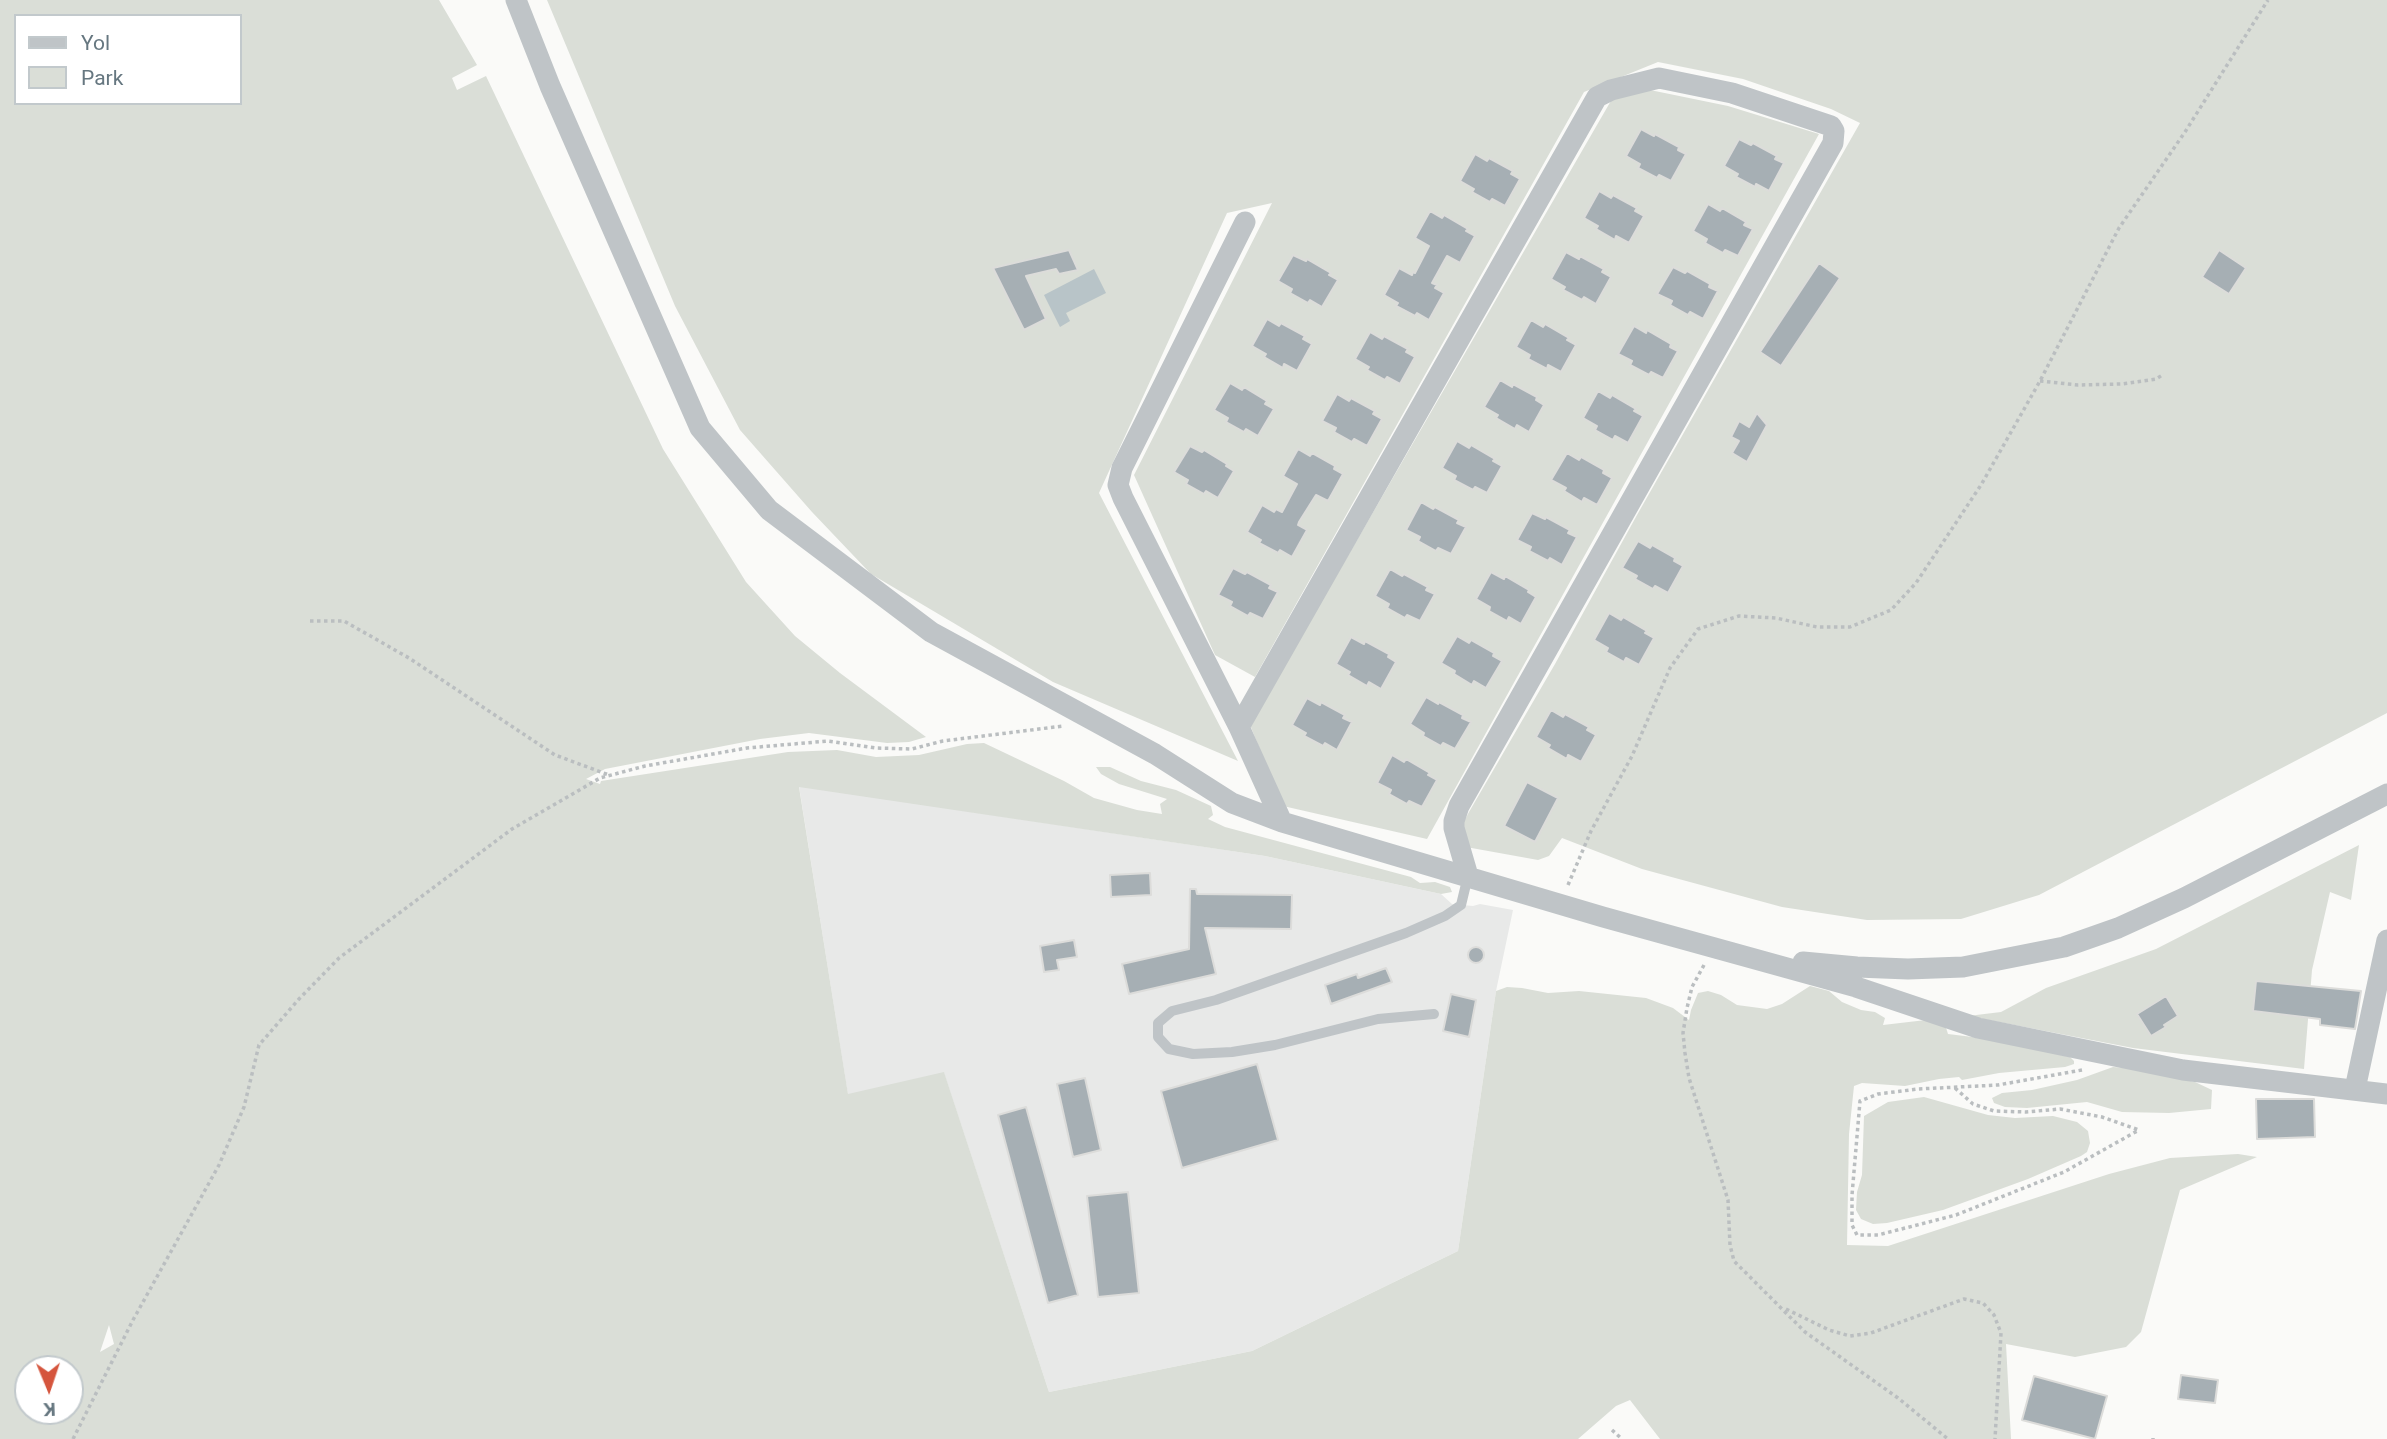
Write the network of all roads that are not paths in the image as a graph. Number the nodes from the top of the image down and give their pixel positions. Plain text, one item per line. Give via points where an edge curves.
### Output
1 (516, 0) edge
2 (1245, 222) dead end
3 (1239, 727) junction
4 (2387, 794) edge
5 (1282, 822) junction
6 (1468, 876) junction
7 (2387, 940) edge
8 (1719, 949) junction
9 (1434, 1014) dead end
10 (2355, 1089) junction
11 (2387, 1094) edge

1 - 5 street via 700,428 769,510 931,632 1155,754 1232,803
2 - 3 street via 1122,468 1118,485
3 - 5 street
3 - 6 street via 1597,97 1659,78 1732,93 1830,126 1833,143 1459,806 1454,828
4 - 8 street via 2184,898 2064,947 1963,967 1908,969
5 - 6 street
6 - 8 street
6 - 9 lane via 1461,905 1445,916 1216,1000 1172,1011 1158,1023 1158,1037 1169,1049 1193,1054 1232,1052 1378,1019
7 - 10 street
8 - 10 street via 1856,987 1978,1028 2183,1070
10 - 11 street

